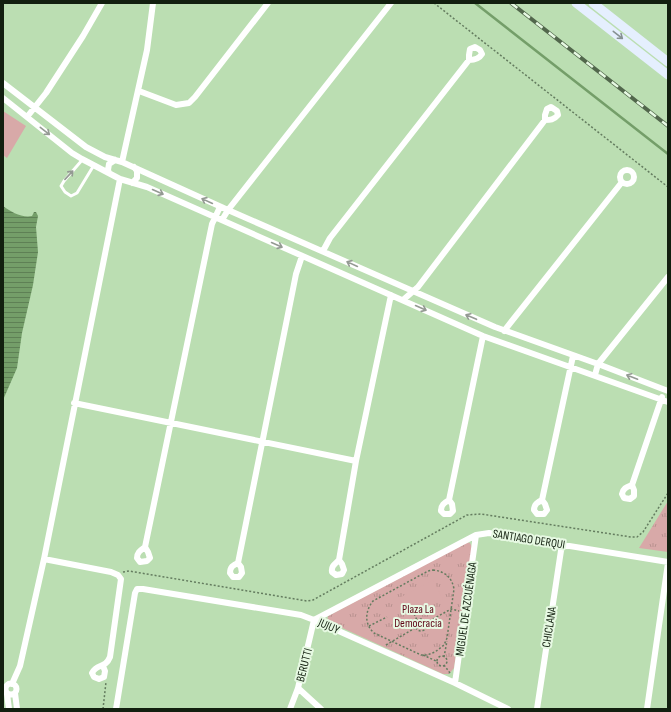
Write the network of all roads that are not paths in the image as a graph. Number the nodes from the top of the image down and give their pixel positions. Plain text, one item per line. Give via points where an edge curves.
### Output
1 (102, 3) edge
2 (153, 3) edge
3 (268, 3) edge
4 (391, 3) edge
5 (576, 3) edge
6 (581, 3) edge
7 (593, 3) edge
8 (599, 20) junction
9 (470, 60) dead end
10 (668, 62) edge
11 (668, 75) edge
12 (3, 83) edge
13 (139, 91) junction
14 (3, 98) edge
15 (35, 108) junction
16 (27, 117) junction
17 (545, 120) dead end
18 (83, 160) junction
19 (115, 160) junction
20 (122, 162) junction
21 (94, 165) junction
22 (134, 167) junction
23 (109, 173) junction
24 (120, 179) junction
25 (622, 182) dead end
26 (132, 183) junction
27 (220, 207) junction
28 (228, 210) junction
29 (215, 217) junction
30 (222, 220) junction
31 (312, 246) junction
32 (325, 252) junction
33 (305, 257) junction
34 (322, 265) junction
35 (668, 277) edge
36 (411, 291) junction
37 (390, 295) junction
38 (403, 300) junction
39 (495, 327) junction
40 (506, 332) junction
41 (483, 336) junction
42 (490, 338) junction
43 (505, 344) junction
44 (573, 356) junction
45 (598, 364) junction
46 (570, 367) junction
47 (595, 375) junction
48 (666, 390) edge
49 (661, 399) junction
50 (668, 402) edge
51 (74, 403) junction
52 (171, 424) junction
53 (263, 442) junction
54 (356, 461) junction
55 (632, 485) dead end
56 (449, 500) dead end
57 (542, 500) dead end
58 (476, 535) junction
59 (562, 544) junction
60 (145, 548) dead end
61 (44, 559) junction
62 (339, 560) dead end
63 (668, 562) edge
64 (238, 563) dead end
65 (314, 620) junction
66 (103, 666) junction
67 (455, 683) junction
68 (12, 684) junction
69 (298, 688) junction
70 (5, 690) edge
71 (15, 693) junction
72 (9, 709) edge
73 (18, 709) edge
74 (116, 709) edge
75 (290, 709) edge
76 (321, 709) edge
77 (508, 709) edge
78 (537, 709) edge
79 (647, 709) edge

1 - 15 street
2 - 13 street
3 - 13 street via 189,103 176,105
4 - 28 street
5 - 8 main road
6 - 8 main road
7 - 10 main road
8 -> 11 main road
9 - 32 street via 330,238
12 - 15 street
13 - 20 street
14 - 16 street
15 - 16 street
15 - 19 street via 86,147
16 -> 18 street
17 - 36 street via 418,286
18 - 21 street
21 -> 18 lane via 76,193 71,196 61,186
19 - 20 street
19 - 23 street via 109,164
20 - 22 street
21 - 23 street
22 - 26 street via 138,174
27 -> 22 street
23 - 24 street
24 - 26 street
24 - 51 street
25 - 40 street
26 -> 29 street
27 - 28 street
27 - 29 street
28 - 30 street
28 - 31 street
29 - 30 street
29 - 52 street
30 -> 33 street
31 - 32 street
31 - 33 street
32 - 34 street via 325,262
36 -> 32 street
33 - 34 street
33 - 53 street via 296,274
34 - 37 street
35 - 45 street
36 - 38 street
39 -> 36 street
37 - 38 street
37 - 54 street
38 -> 41 street
39 - 40 street
39 - 42 street
40 - 43 street
40 - 44 street
41 - 42 street
41 - 56 street
42 - 43 street
43 - 46 street
44 - 45 street
44 - 46 street
45 - 47 street
48 -> 45 street
46 - 47 street
46 - 57 street
47 - 49 street
48 - 49 street
49 - 50 street
49 - 55 street
51 - 52 street
51 - 61 street
52 - 53 street
52 - 60 street
53 - 54 street
53 - 64 street
54 - 62 street
58 - 59 street, SANTIAGO DERQUI via 489,533
58 - 65 street, SANTIAGO DERQUI
58 - 67 street, MIGUEL DE AZCUÉNAGA
59 - 63 street, SANTIAGO DERQUI
59 - 78 street, CHICLANA
61 - 66 street via 111,572 121,579 110,658
61 - 68 street via 20,666
63 - 79 street
65 - 67 street, JUJUY
65 - 69 street, BERUTTI
65 - 74 street, JUJUY via 301,615 137,589
66 - 66 street via 95,668 92,672 97,679 104,677
67 - 77 street, JUJUY
68 - 70 street via 7,685
68 - 71 street via 16,687
69 - 75 street, BERUTTI
69 - 76 street
70 - 71 street via 11,695
70 - 72 street
71 - 73 street

